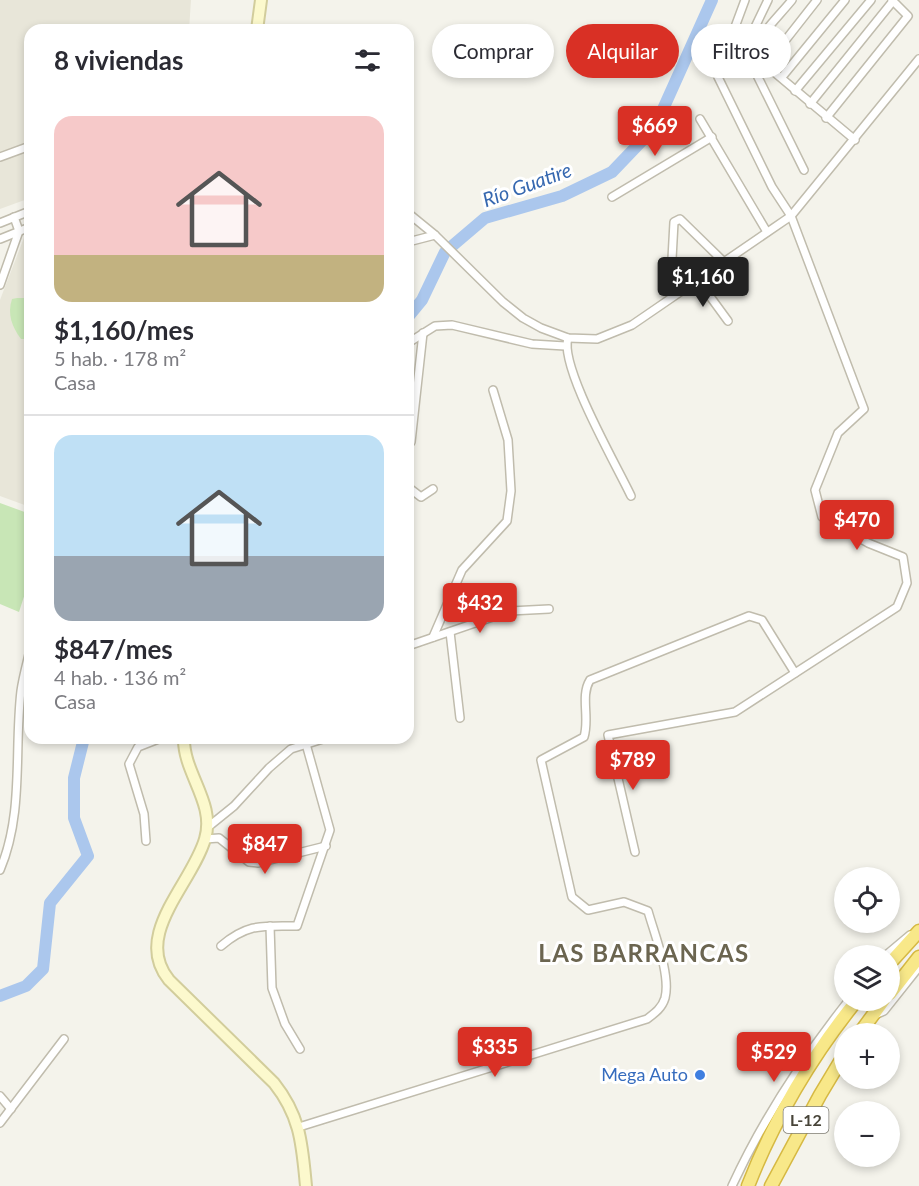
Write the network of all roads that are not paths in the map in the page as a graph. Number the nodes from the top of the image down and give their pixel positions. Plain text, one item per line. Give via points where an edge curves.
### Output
1 (261, 0) edge
2 (745, 0) edge
3 (768, 0) edge
4 (792, 0) edge
5 (818, 0) edge
6 (844, 0) edge
7 (871, 0) edge
8 (892, 1) edge
9 (258, 24) edge
10 (738, 24) edge
11 (758, 24) edge
12 (771, 24) edge
13 (791, 34) edge
14 (919, 59) edge
15 (791, 66) edge
16 (718, 78) edge
17 (758, 78) edge
18 (783, 78) edge
19 (795, 91) junction
20 (810, 104) junction
21 (826, 118) junction
22 (700, 119) dead end
23 (712, 137) junction
24 (855, 140) junction
25 (24, 148) edge
26 (0, 157) edge
27 (804, 170) dead end
28 (612, 197) dead end
29 (24, 214) edge
30 (791, 216) junction
31 (14, 218) junction
32 (414, 218) edge
33 (0, 223) edge
34 (24, 229) edge
35 (19, 231) junction
36 (767, 232) junction
37 (435, 235) junction
38 (0, 239) edge
39 (414, 240) edge
40 (724, 262) junction
41 (675, 269) dead end
42 (698, 280) junction
43 (0, 285) edge
44 (728, 321) dead end
45 (423, 333) junction
46 (568, 338) junction
47 (414, 339) edge
48 (566, 346) junction
49 (493, 390) dead end
50 (414, 416) edge
51 (433, 489) dead end
52 (414, 492) edge
53 (631, 496) dead end
54 (549, 609) dead end
55 (450, 632) junction
56 (433, 637) junction
57 (414, 644) edge
58 (795, 673) junction
59 (24, 677) edge
60 (460, 718) dead end
61 (146, 744) edge
62 (184, 744) edge
63 (306, 744) joint
64 (207, 833) junction
65 (146, 841) dead end
66 (326, 846) junction
67 (635, 852) dead end
68 (0, 870) edge
69 (270, 926) junction
70 (919, 929) edge
71 (899, 945) edge
72 (221, 946) dead end
73 (900, 951) edge
74 (919, 957) edge
75 (919, 967) edge
76 (900, 981) edge
77 (841, 1011) edge
78 (849, 1011) edge
79 (876, 1011) edge
80 (873, 1015) junction
81 (867, 1023) edge
82 (64, 1039) dead end
83 (300, 1049) dead end
84 (834, 1072) edge
85 (0, 1096) edge
86 (11, 1109) junction
87 (0, 1123) edge
88 (299, 1127) junction
89 (306, 1186) edge
90 (732, 1186) edge
91 (748, 1186) edge
92 (771, 1186) edge

1 - 9 main road
2 - 10 street
3 - 11 street
4 - 12 street
5 - 13 street
6 - 15 street
7 - 19 street
8 - 20 street
8 - 21 street via 908,16
14 - 24 street
16 - 30 street
17 - 27 street
18 - 19 street
19 - 20 street
20 - 21 street
21 - 24 street
22 - 23 street
23 - 28 street
23 - 36 street
24 - 30 street
25 - 26 street
29 - 31 street
30 - 36 street
30 - 58 street via 864,409 838,433 815,490 822,517 903,557 907,583 897,607
31 - 33 street
31 - 35 street
32 - 37 street
34 - 35 street
35 - 38 street
35 - 43 street
36 - 40 street
37 - 39 street
37 - 46 street via 523,318
40 - 41 street via 680,219 674,222 673,230
40 - 42 street
42 - 44 street
42 - 46 street via 632,325 597,339
45 - 47 street
45 - 48 street via 435,326 452,325 532,344
45 - 50 street
46 - 48 street
48 - 53 street via 572,373
49 - 56 street via 508,440 511,491 507,521 462,570
51 - 52 street via 421,497
54 - 55 street via 510,611
55 - 56 street
55 - 60 street
56 - 57 street
58 - 67 street via 735,712 608,735
58 - 88 street via 762,620 749,616 590,680 584,689 588,724 584,737 541,760 572,897 588,910 624,902 648,911 667,981 659,1010 647,1018
59 - 68 street via 14,824
61 - 65 street via 138,747 129,764 144,814
62 - 64 main road via 203,800
63 - 64 street via 291,749 269,768
63 - 66 street via 330,830
64 - 66 street via 249,862 258,863
64 - 88 main road via 162,923 156,943 157,961 169,980 274,1083
66 - 69 street via 297,926
69 - 72 street via 256,925 237,932
69 - 83 street via 272,988 285,1024
70 - 71 street
70 - 73 highway
74 - 76 highway
75 - 80 street via 884,1011
77 - 90 street, L-12 via 767,1117
78 - 91 highway, L-12 via 788,1103
79 - 80 highway
80 - 81 highway
82 - 86 street
84 - 92 highway, L-12
85 - 86 street
86 - 87 street
88 - 89 main road

